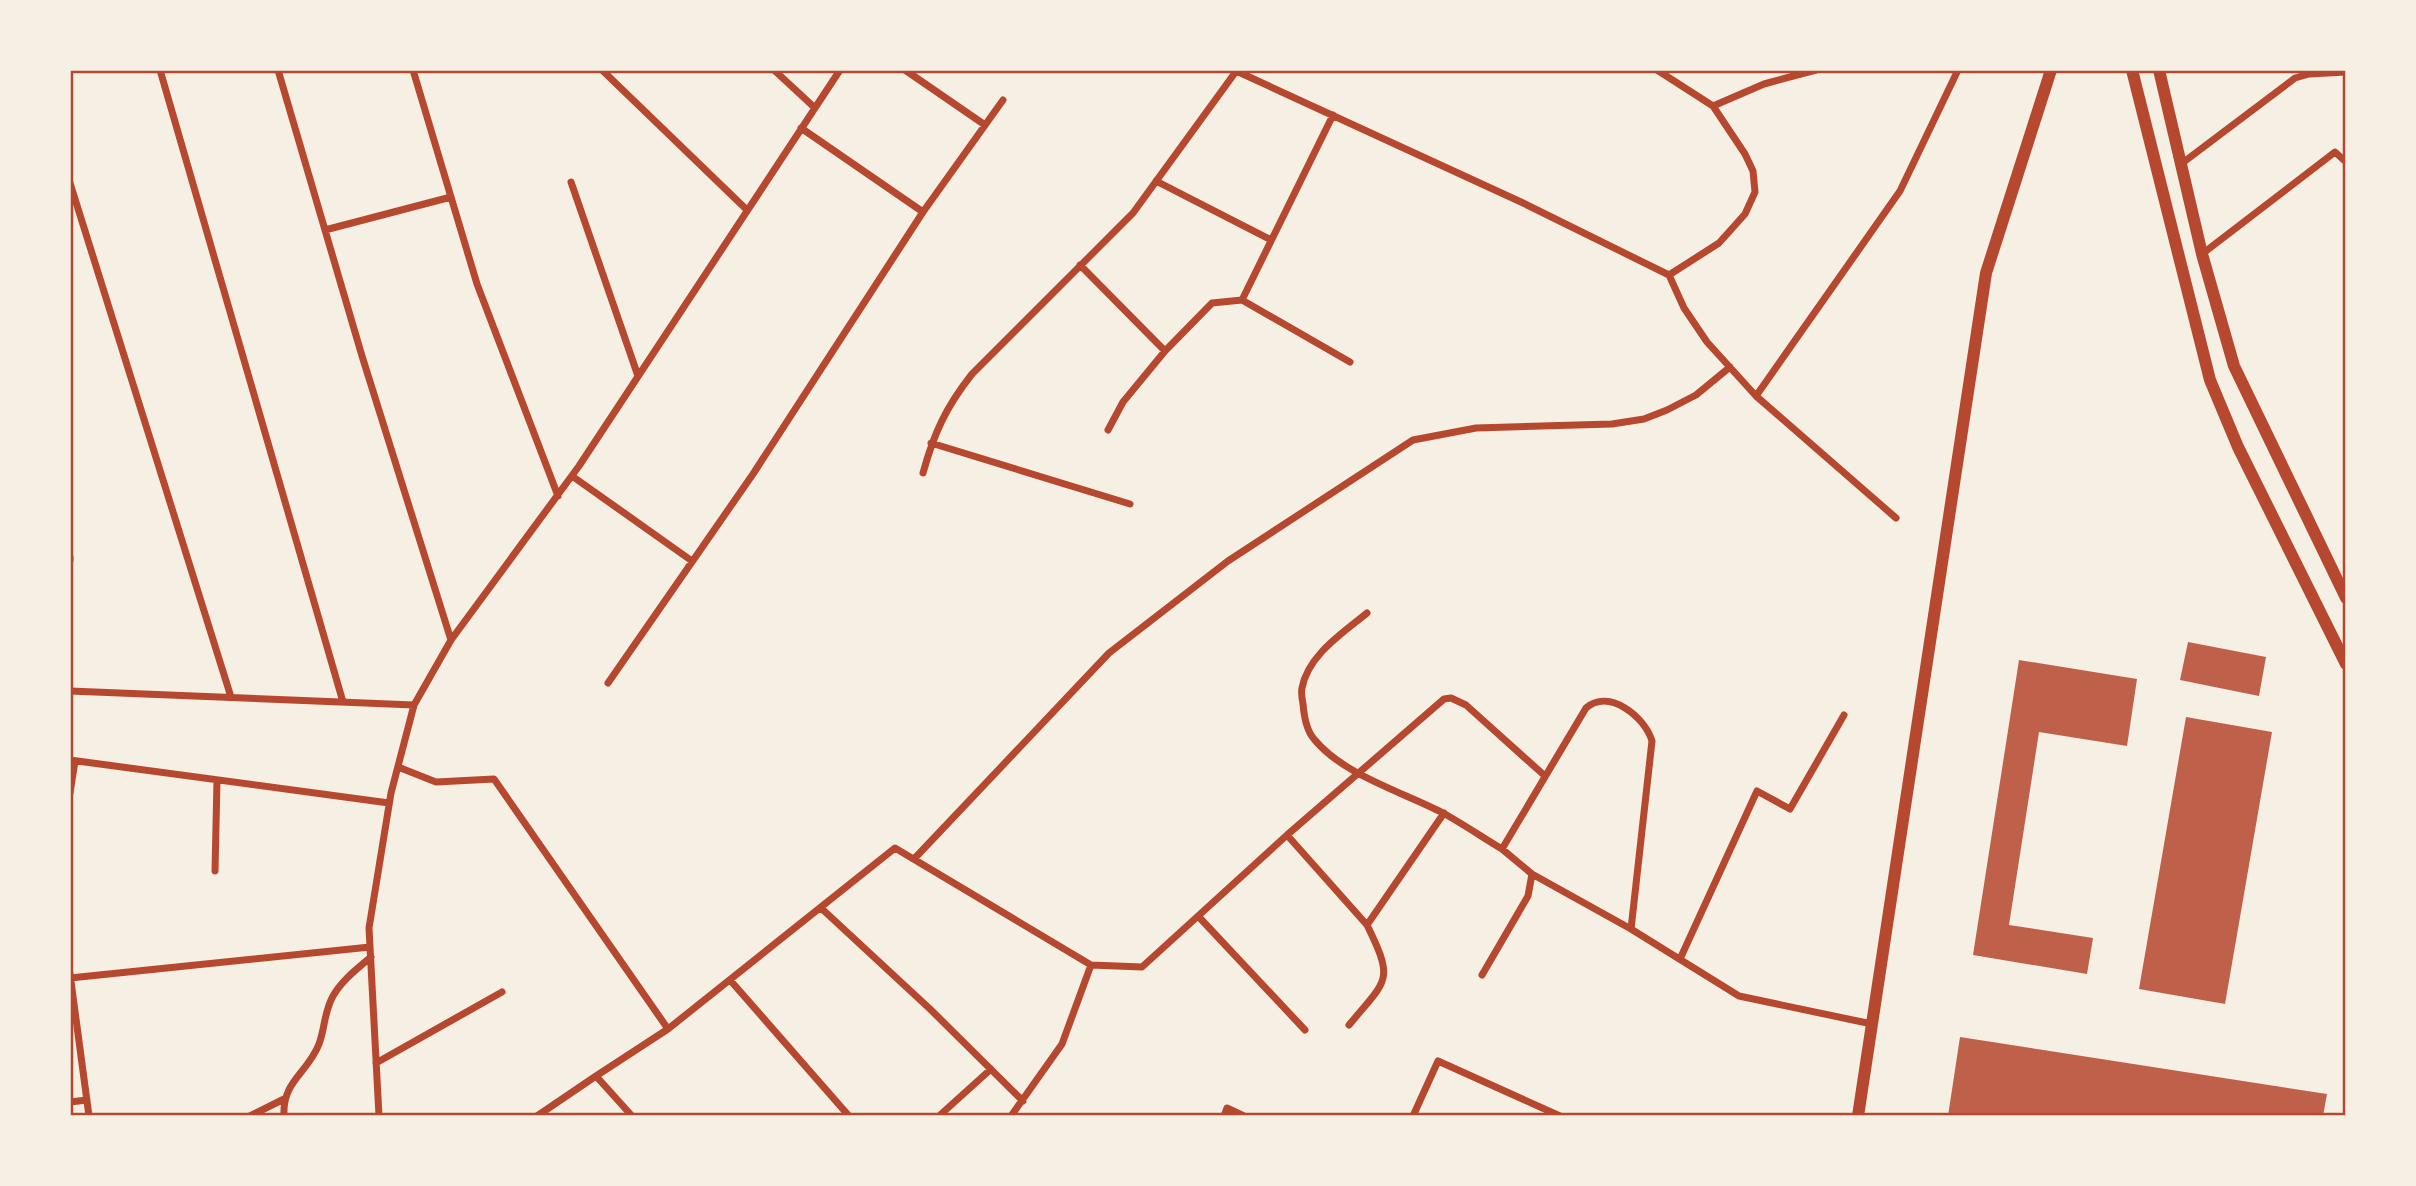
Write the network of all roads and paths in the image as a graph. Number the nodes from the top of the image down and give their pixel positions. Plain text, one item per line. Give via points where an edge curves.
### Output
1 (160, 70) edge
2 (278, 70) edge
3 (413, 70) edge
4 (602, 70) edge
5 (774, 70) edge
6 (840, 70) edge
7 (905, 70) edge
8 (1236, 70) edge
9 (1657, 70) edge
10 (1816, 70) edge
11 (1958, 70) edge
12 (2051, 70) edge
13 (2132, 70) edge
14 (2159, 70) edge
15 (2346, 72) edge
16 (1003, 100) dead end
17 (1713, 106) junction
18 (815, 108) junction
19 (1332, 115) junction
20 (985, 125) junction
21 (801, 128) junction
22 (2346, 162) edge
23 (2181, 164) junction
24 (1156, 181) junction
25 (571, 182) dead end
26 (70, 183) edge
27 (451, 197) junction
28 (747, 210) junction
29 (922, 212) junction
30 (325, 230) junction
31 (1271, 240) junction
32 (2202, 254) junction
33 (1080, 265) junction
34 (1669, 275) junction
35 (1242, 300) junction
36 (1165, 351) junction
37 (1350, 362) dead end
38 (1730, 367) junction
39 (638, 376) junction
40 (1756, 396) junction
41 (1108, 430) dead end
42 (931, 443) junction
43 (923, 473) dead end
44 (572, 476) junction
45 (558, 496) junction
46 (1130, 504) dead end
47 (1896, 518) dead end
48 (692, 561) junction
49 (2346, 598) edge
50 (1367, 613) dead end
51 (452, 640) junction
52 (2346, 664) edge
53 (608, 682) dead end
54 (70, 691) edge
55 (231, 698) junction
56 (343, 702) junction
57 (414, 705) junction
58 (1843, 715) dead end
59 (73, 761) edge
60 (398, 767) junction
61 (1358, 772) junction
62 (1545, 776) junction
63 (217, 780) junction
64 (70, 793) edge
65 (389, 803) junction
66 (1444, 813) junction
67 (1287, 835) junction
68 (1502, 849) junction
69 (914, 859) junction
70 (215, 871) dead end
71 (1532, 874) junction
72 (821, 908) junction
73 (1198, 916) junction
74 (1367, 925) junction
75 (1631, 929) junction
76 (370, 947) junction
77 (371, 957) junction
78 (1680, 959) junction
79 (1091, 965) junction
80 (1482, 975) dead end
81 (70, 976) edge
82 (730, 980) junction
83 (502, 992) dead end
84 (1872, 1024) junction
85 (1349, 1025) dead end
86 (668, 1029) junction
87 (1305, 1030) dead end
88 (376, 1063) junction
89 (991, 1069) junction
90 (596, 1076) junction
91 (87, 1100) junction
92 (284, 1100) junction
93 (1023, 1101) junction
94 (70, 1102) edge
95 (89, 1116) edge
96 (250, 1116) edge
97 (284, 1116) edge
98 (379, 1116) edge
99 (537, 1116) edge
100 (632, 1116) edge
101 (849, 1116) edge
102 (939, 1116) edge
103 (1011, 1116) edge
104 (1224, 1116) edge
105 (1244, 1116) edge
106 (1413, 1116) edge
107 (1560, 1116) edge
108 (1858, 1116) edge

1 - 56 street
2 - 30 street
3 - 27 street
4 - 28 street
5 - 18 street
6 - 18 street
7 - 20 street
8 - 19 street
8 - 24 street
9 - 17 street
10 - 17 street via 1764,84
11 - 40 street via 1900,191
12 - 84 main road via 1986,272
13 - 52 main road via 2210,380 2238,447
14 - 23 main road
15 - 23 street via 2295,78
16 - 20 street
17 - 34 street via 1745,154 1755,192 1745,214 1719,243
18 - 21 street
19 - 31 street
19 - 34 street
20 - 29 street
21 - 28 street
21 - 29 street
22 - 32 street via 2335,152
23 - 32 main road
24 - 31 street
24 - 33 street via 1133,213
25 - 39 street
26 - 55 street
27 - 30 street
27 - 45 street via 477,284
28 - 39 street
29 - 48 street
30 - 51 street
31 - 35 street
32 - 49 main road via 2234,366
33 - 36 street
33 - 42 street via 972,374 944,413
34 - 38 street via 1684,308
35 - 36 street via 1212,303
35 - 37 street
36 - 41 street via 1123,402
38 - 40 street
38 - 69 street via 1696,394 1644,419 1476,428 1413,440 1228,561 1109,653
39 - 44 street
40 - 47 street
42 - 43 street
42 - 46 street
44 - 45 street
44 - 48 street
45 - 51 street
48 - 53 street
50 - 61 street via 1322,650 1301,689 1314,740
51 - 57 street
54 - 55 street
55 - 56 street
56 - 57 street
57 - 60 street
58 - 78 street via 1790,809 1757,791
59 - 63 street
59 - 64 street
60 - 65 street
60 - 86 street via 436,782 494,779
61 - 62 street via 1444,699 1451,698 1466,705
61 - 66 street
61 - 67 street
62 - 68 street
62 - 75 street via 1592,702 1611,701 1649,730 1652,741
63 - 65 street
63 - 70 street
65 - 76 street
66 - 68 street
66 - 74 street
67 - 73 street
67 - 74 street
68 - 71 street
69 - 72 street via 895,848
69 - 79 street
71 - 75 street
71 - 80 street via 1528,896
72 - 82 street
72 - 89 street
73 - 79 street via 1142,967
73 - 87 street
74 - 85 street via 1383,957 1385,976
75 - 78 street
76 - 77 street
76 - 81 street
77 - 88 street
77 - 92 street via 333,996 319,1043
78 - 84 street via 1739,996
79 - 93 street via 1062,1044
81 - 91 street
82 - 86 street
82 - 101 street
83 - 88 street
84 - 108 main road
86 - 90 street
88 - 98 street
89 - 93 street
89 - 102 street
90 - 99 street
90 - 100 street
91 - 94 street
91 - 95 street
92 - 96 street
92 - 97 street
93 - 103 street
104 - 105 street via 1227,1108
106 - 107 street via 1438,1061

